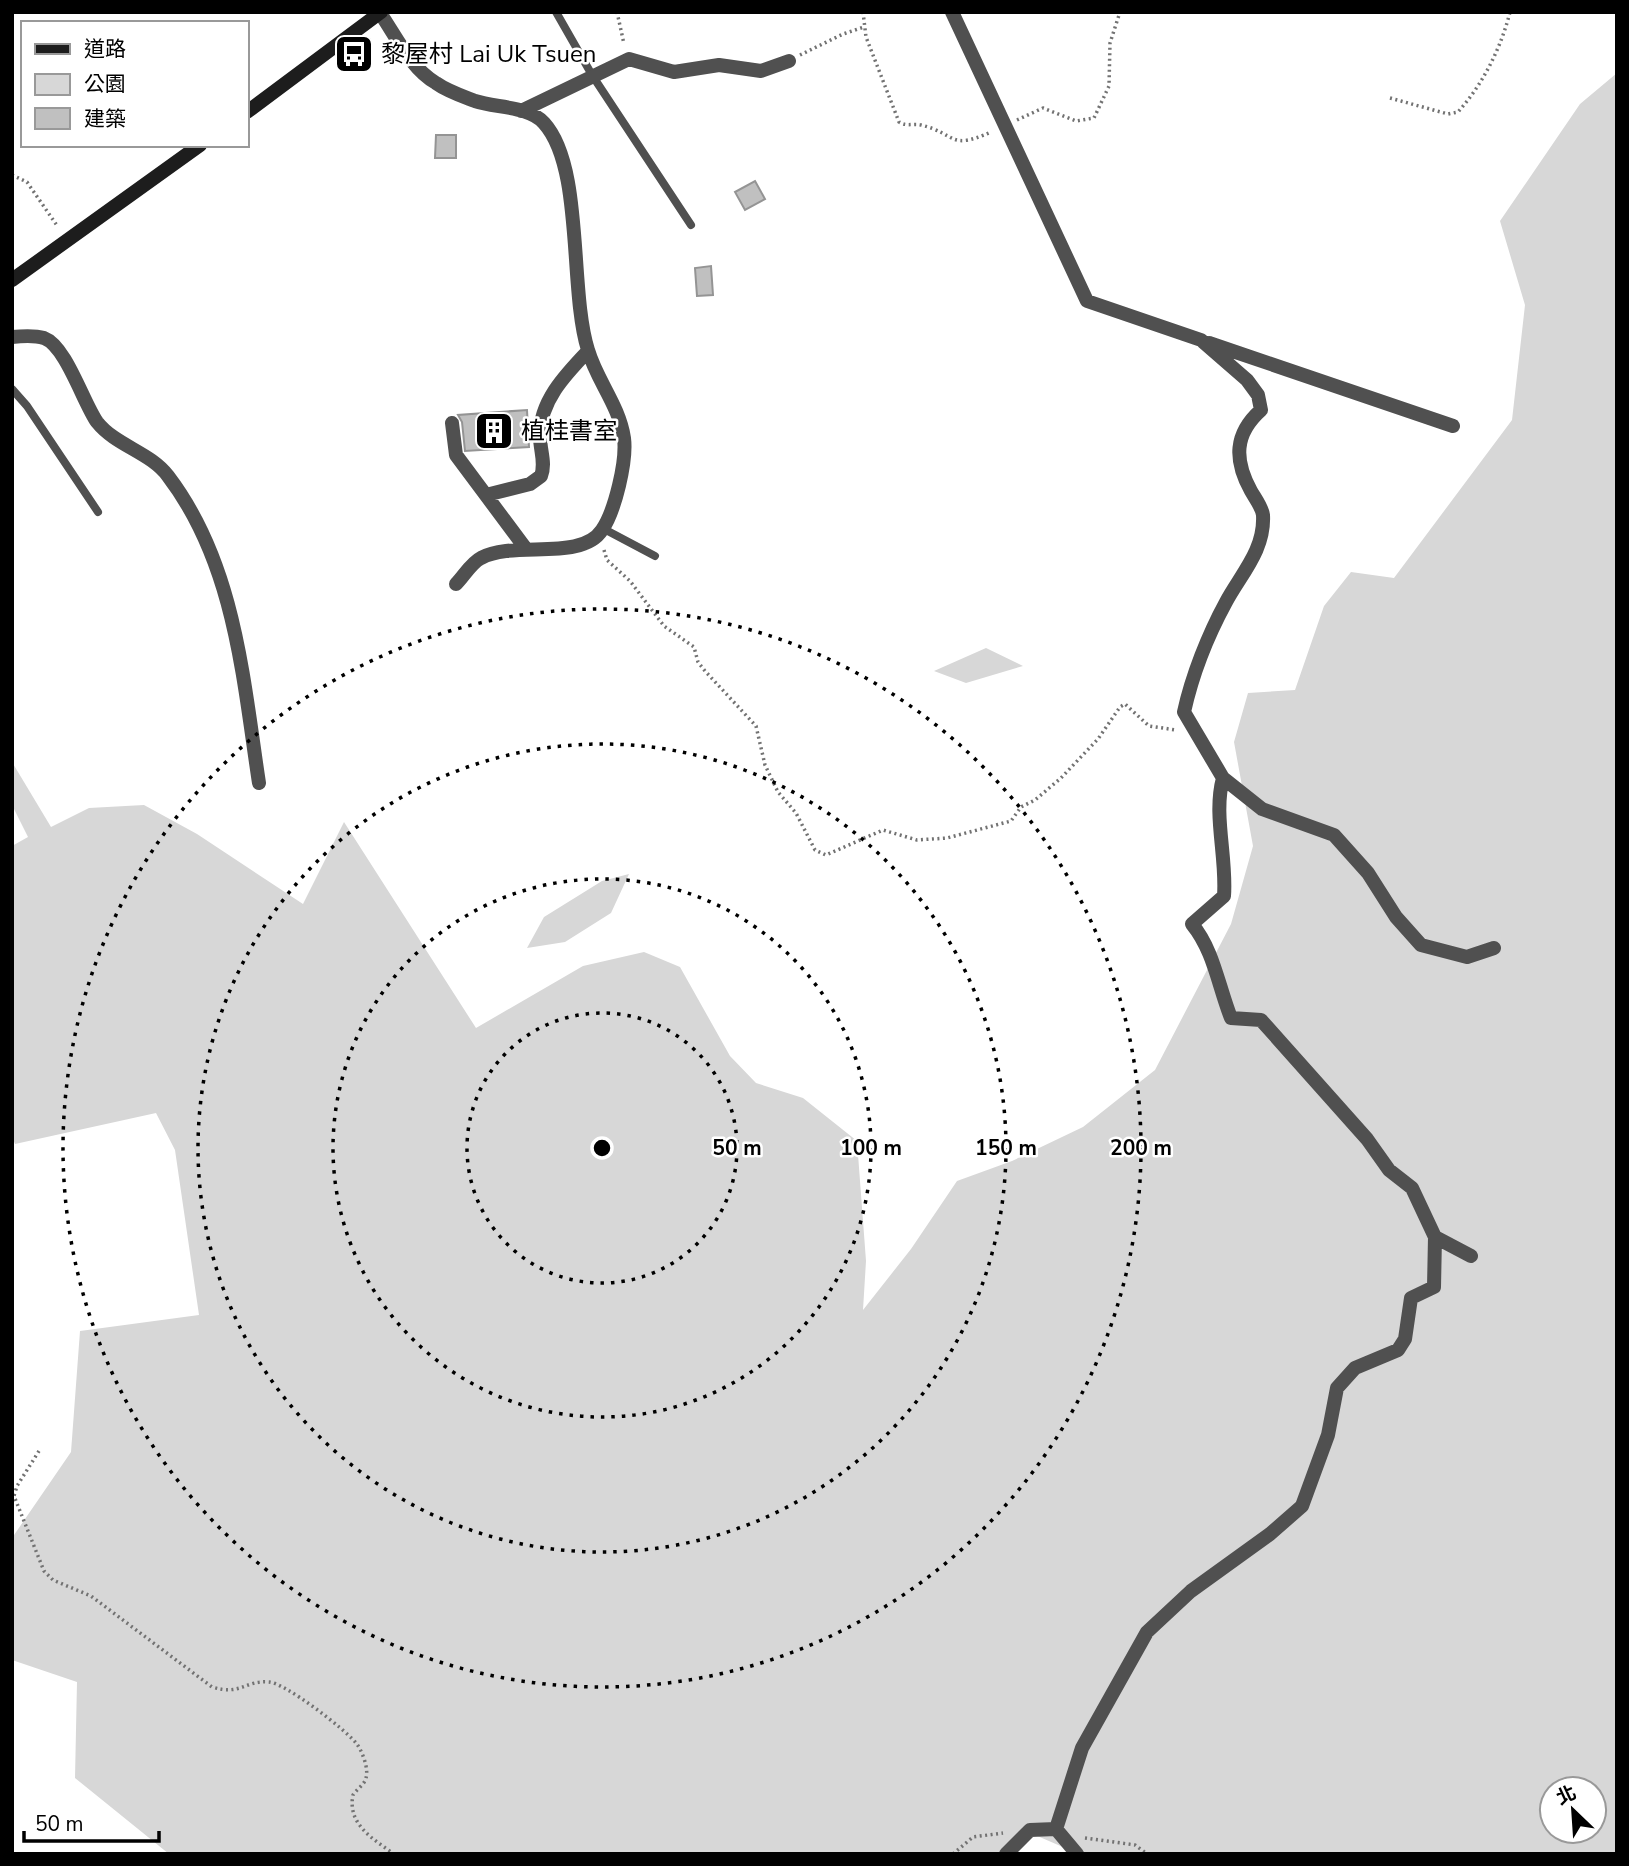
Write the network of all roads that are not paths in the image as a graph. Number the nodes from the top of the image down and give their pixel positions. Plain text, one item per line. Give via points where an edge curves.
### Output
1 (556, 12) edge
2 (952, 12) edge
3 (381, 13) edge
4 (789, 61) road end
5 (592, 75) junction
6 (248, 110) edge
7 (521, 111) junction
8 (197, 147) edge
9 (691, 225) dead end
10 (12, 280) edge
11 (12, 337) edge
12 (1201, 340) junction
13 (588, 351) junction
14 (12, 389) edge
15 (452, 423) dead end
16 (1454, 426) dead end
17 (486, 495) junction
18 (98, 512) dead end
19 (606, 530) junction
20 (526, 549) junction
21 (655, 556) dead end
22 (456, 584) dead end
23 (1223, 778) junction
24 (260, 783) dead end
25 (1494, 948) dead end
26 (1436, 1237) junction
27 (1471, 1256) dead end
28 (1056, 1829) junction
29 (1006, 1854) edge
30 (1077, 1854) edge

1 - 5 lane
2 - 12 street via 1087,301
3 - 6 main road
3 - 7 street via 412,60 433,82 473,100
4 - 5 street via 761,71 719,65 674,72 636,59
5 - 7 street
5 - 9 lane
7 - 13 street via 544,122 563,162
8 - 10 main road
11 - 24 street via 36,337 54,344 96,421 107,433 157,463 181,495 213,553 223,585 241,660
12 - 16 street
12 - 23 street via 1247,380 1261,403 1261,410 1243,428 1238,453 1263,513 1260,540 1251,566 1224,605 1184,712
13 - 17 street via 545,408 541,476 530,484
13 - 19 street via 611,395 624,439 620,483
14 - 18 lane
15 - 17 street via 456,456
17 - 20 street
19 - 20 street via 573,548
19 - 21 lane
20 - 22 street via 484,556
23 - 25 street via 1262,809 1334,835 1420,945 1467,957
23 - 26 street via 1219,793 1224,896 1192,924 1208,944 1231,1018 1261,1020 1389,1170 1412,1188
26 - 27 street
26 - 28 street via 1434,1287 1411,1298 1405,1339 1398,1350 1354,1368 1337,1388 1328,1435 1302,1506 1191,1591 1147,1632 1082,1748
28 - 29 street via 1030,1830
28 - 30 street

